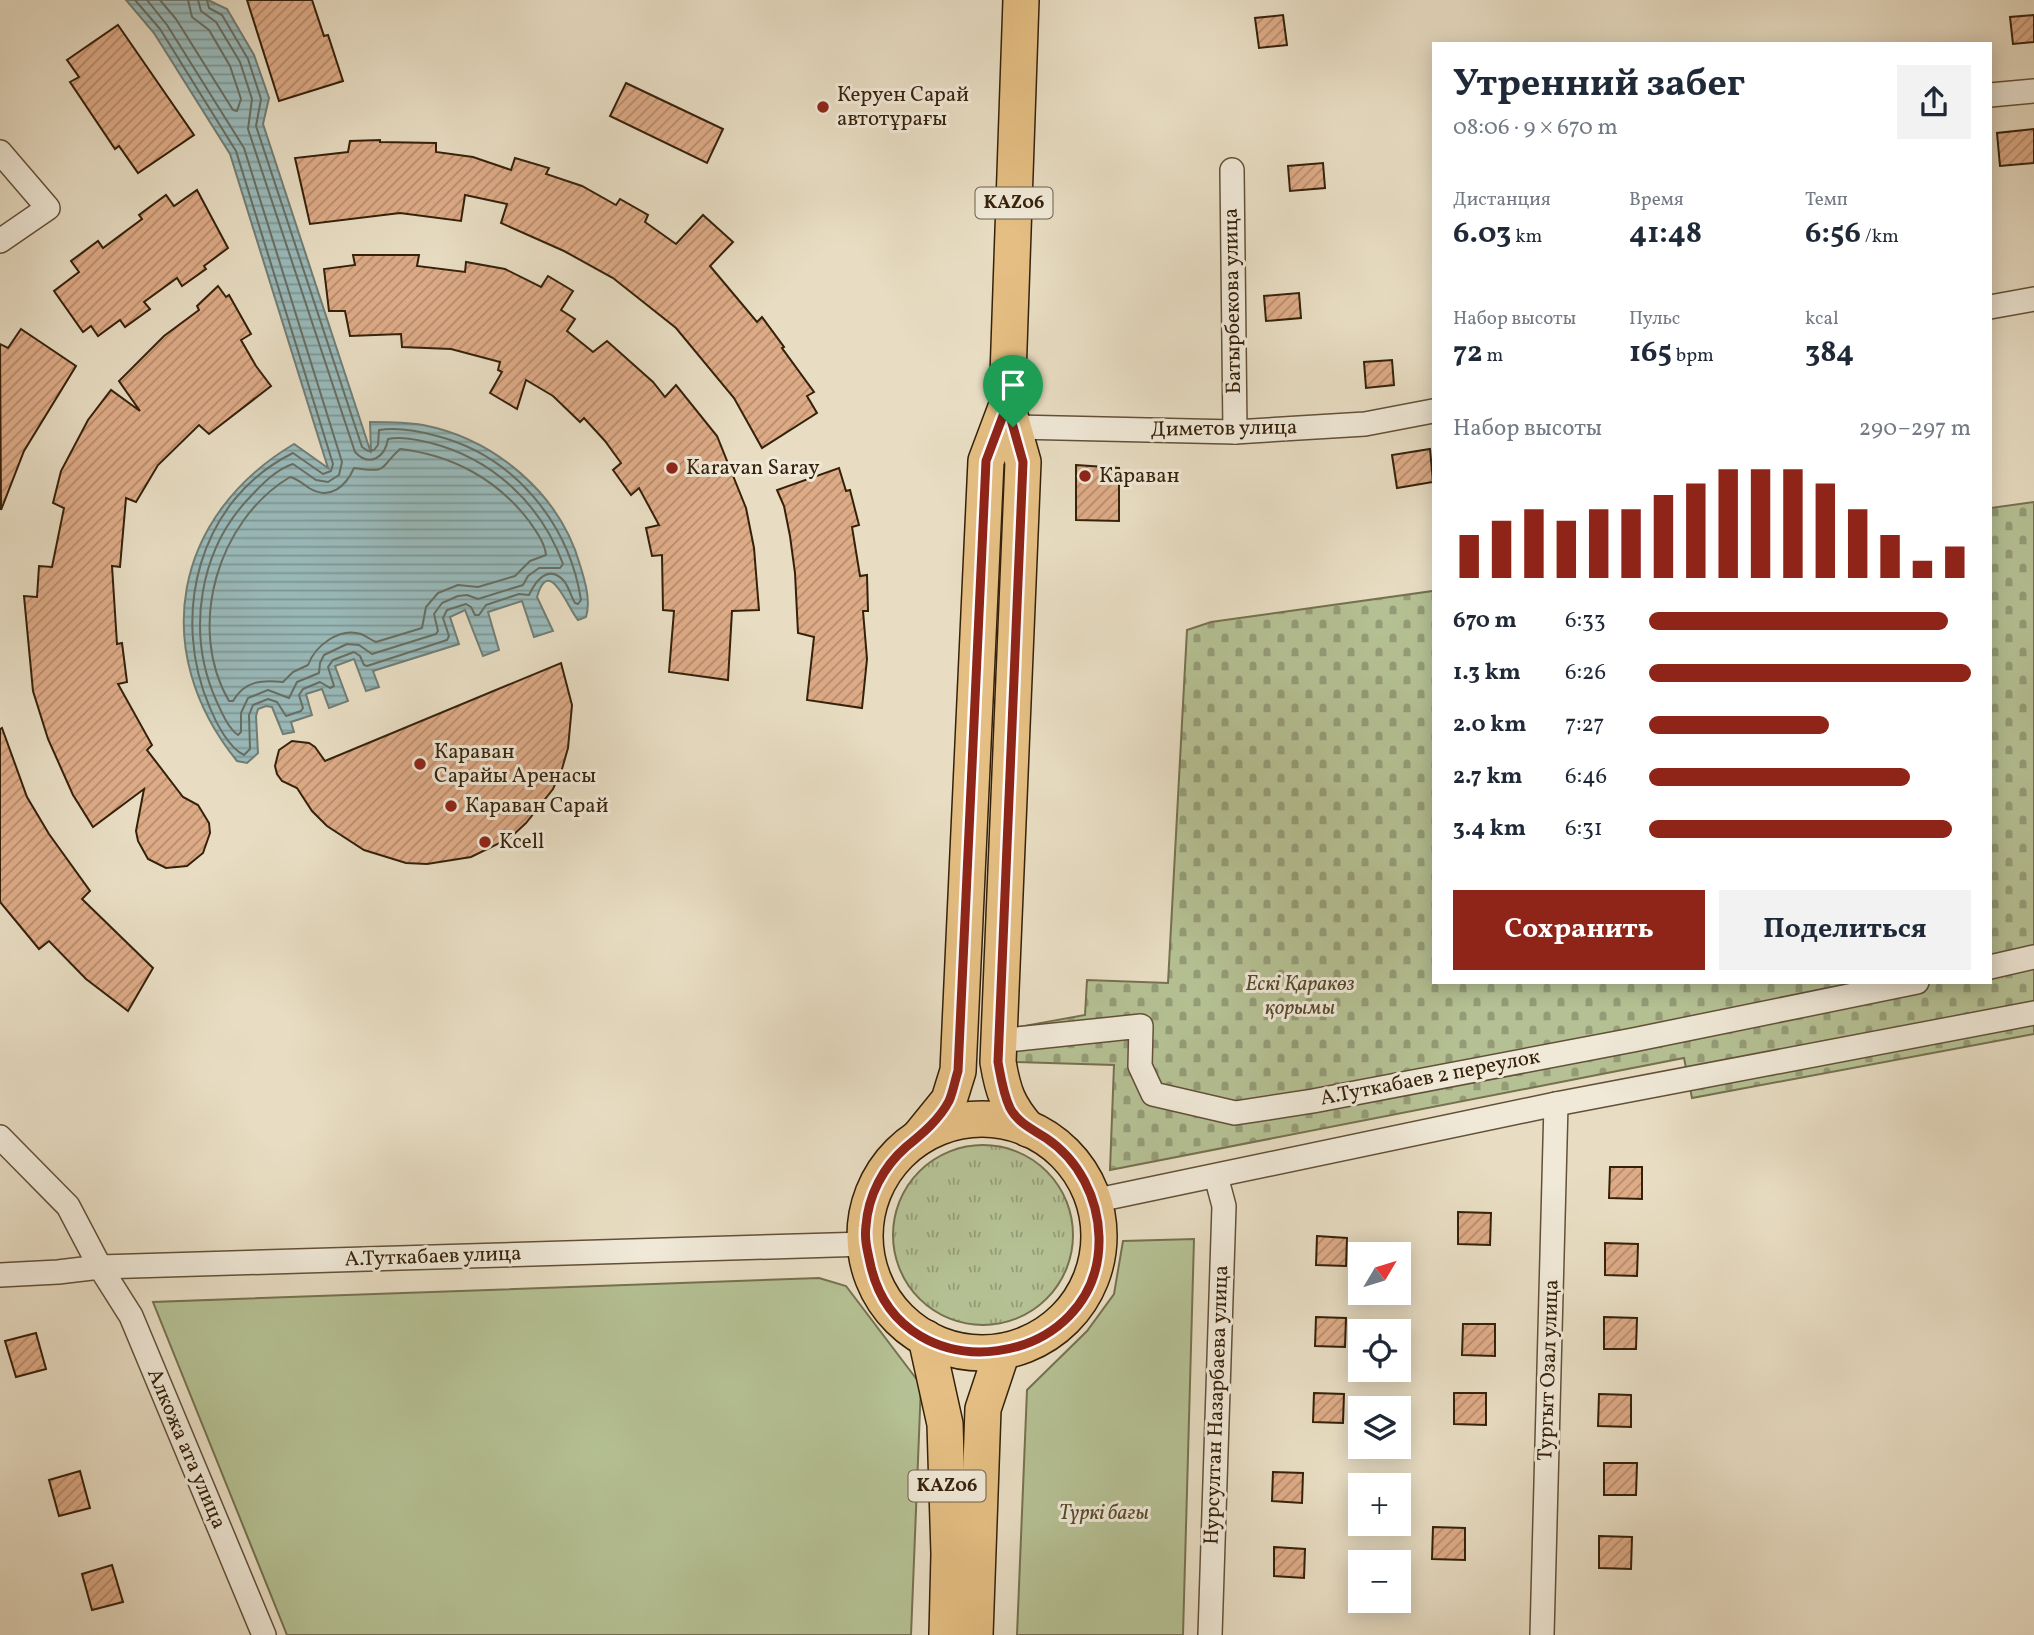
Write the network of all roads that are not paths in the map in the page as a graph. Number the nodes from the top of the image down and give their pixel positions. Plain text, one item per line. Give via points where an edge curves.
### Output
1 (1021, 0) edge
2 (2034, 91) edge
3 (1992, 95) edge
4 (0, 152) edge
5 (1231, 170) dead end
6 (0, 241) edge
7 (2034, 299) edge
8 (1992, 307) edge
9 (1432, 411) edge
10 (1010, 416) junction
11 (1235, 432) junction
12 (2034, 957) edge
13 (1992, 967) edge
14 (1907, 984) edge
15 (2034, 1013) edge
16 (998, 1041) junction
17 (1556, 1104) junction
18 (1028, 1129) junction
19 (0, 1137) edge
20 (919, 1137) junction
21 (1216, 1177) junction
22 (1093, 1201) junction
23 (866, 1244) junction
24 (100, 1267) junction
25 (0, 1275) edge
26 (926, 1338) junction
27 (1002, 1352) junction
28 (264, 1635) edge
29 (947, 1635) edge
30 (975, 1635) edge
31 (1210, 1635) edge
32 (1542, 1635) edge

1 - 10 main road, KАZ06
2 - 3 street
4 - 6 street via 48,208
5 - 11 street, Батырбекова улица
7 - 8 street
9 - 11 street, Диметов улица via 1365,424
10 - 11 street, Диметов улица
10 - 16 main road, KАZ06 via 1023,462
10 - 20 main road, KАZ06 via 986,461 958,1071 949,1100
12 - 13 street
14 - 16 street, А.Туткабаев 2 переулок via 1235,1113 1153,1094 1140,1066 1142,1026
15 - 17 street
16 - 18 main road, KАZ06 via 1003,1089 1011,1110
17 - 21 street
17 - 32 street, Тургыт Озал улица
18 - 20 main road, KАZ06 via 970,1120
18 - 22 main road, KАZ06 via 1068,1158
19 - 24 street, Алкожа ата улица via 68,1206
20 - 23 main road, KАZ06 via 882,1175 868,1209
21 - 22 street
21 - 31 street, Нурсултан Назарбаева улица via 1224,1206
22 - 27 main road, KАZ06 via 1099,1240 1082,1297 1039,1339
23 - 24 street, А.Туткабаев улица
23 - 26 main road, KАZ06 via 884,1299 909,1328
24 - 25 street, А.Туткабаев улица
24 - 28 street, Алкожа ата улица via 131,1316
26 - 27 main road, KАZ06 via 962,1351
26 - 29 main road, KАZ06 via 945,1424
27 - 30 main road, KАZ06 via 983,1409

